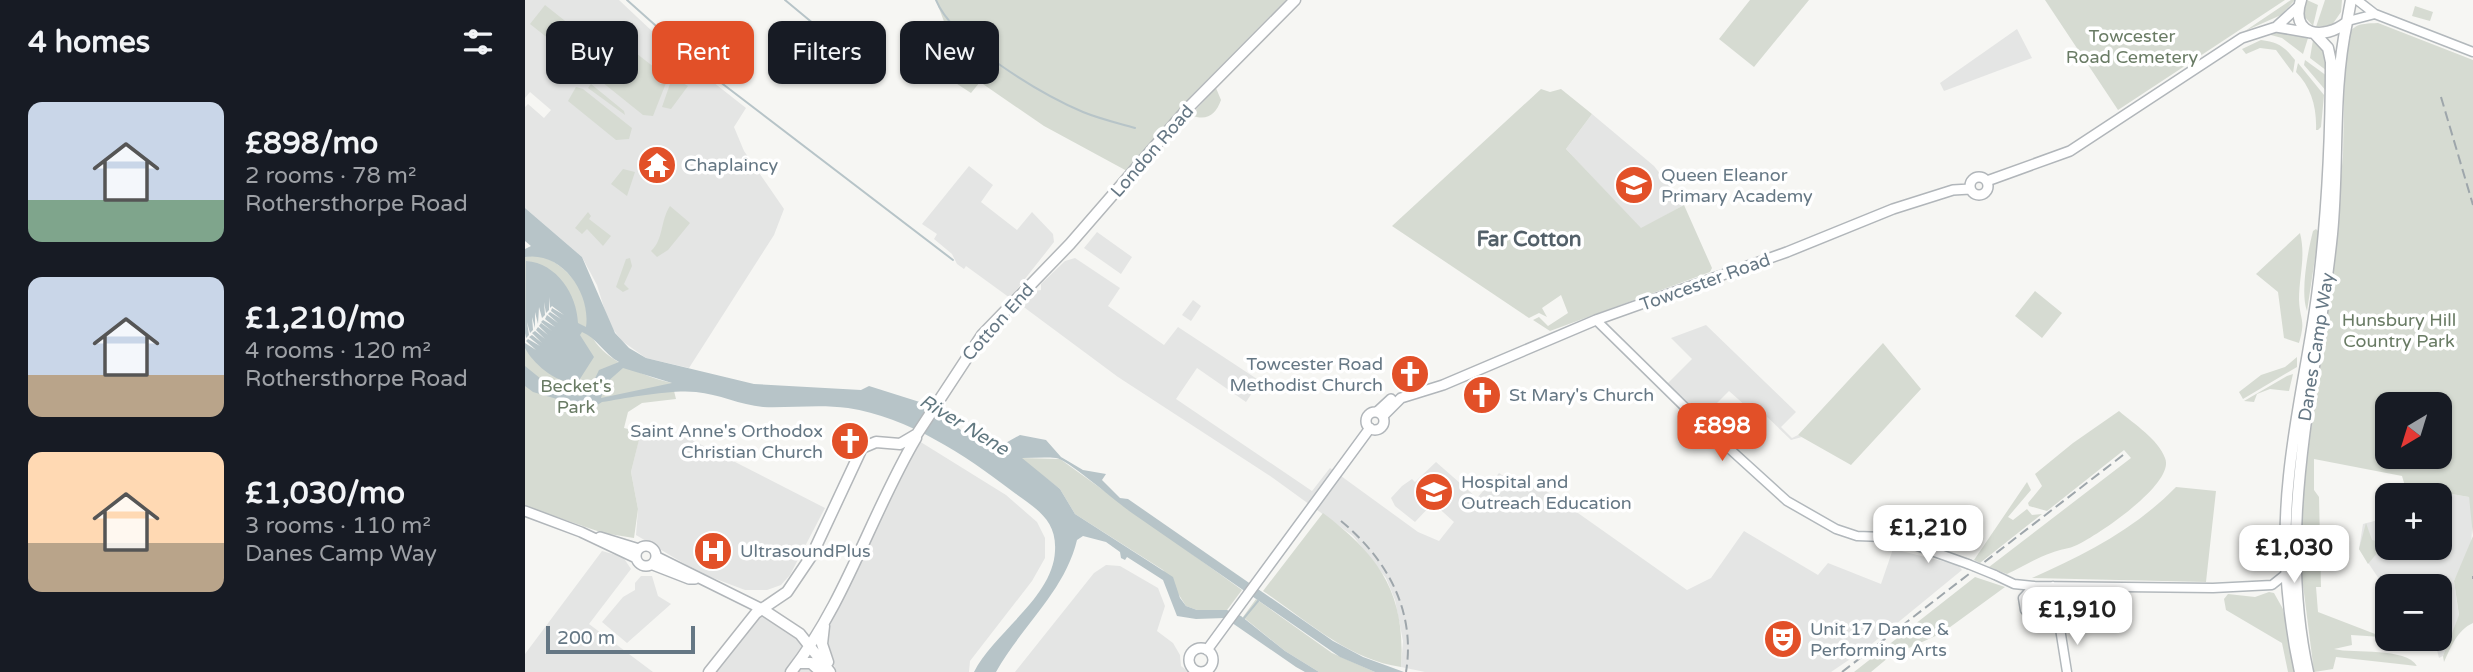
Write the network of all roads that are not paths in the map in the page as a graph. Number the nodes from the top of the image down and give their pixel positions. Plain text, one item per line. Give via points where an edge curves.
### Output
1 (1295, 0) edge
2 (2351, 0) edge
3 (2357, 0) edge
4 (2300, 3) edge
5 (2375, 15) junction
6 (2347, 22) junction
7 (2276, 27) junction
8 (2314, 33) junction
9 (2473, 52) edge
10 (1986, 181) junction
11 (1969, 189) junction
12 (1070, 244) joint
13 (1597, 320) junction
14 (917, 434) junction
15 (895, 446) junction
16 (903, 460) junction
17 (525, 511) edge
18 (638, 553) junction
19 (655, 561) junction
20 (2287, 573) junction
21 (2014, 584) junction
22 (2272, 585) junction
23 (2034, 586) junction
24 (2053, 586) junction
25 (2084, 587) junction
26 (738, 597) junction
27 (2023, 598) junction
28 (778, 600) junction
29 (2063, 604) junction
30 (762, 609) junction
31 (2290, 611) junction
32 (2059, 616) junction
33 (751, 619) junction
34 (2049, 619) junction
35 (824, 622) junction
36 (2058, 628) junction
37 (811, 645) junction
38 (1207, 650) junction
39 (803, 663) junction
40 (1189, 669) edge
41 (709, 672) edge
42 (791, 672) edge
43 (821, 672) edge
44 (832, 672) edge
45 (1199, 672) edge
46 (2067, 672) edge
47 (2300, 672) edge
48 (2308, 672) edge

1 - 12 highway, London Road via 1189,107
2 - 6 highway, Danes Camp Way
3 - 5 street
4 - 7 main road
4 - 8 highway, Danes Camp Way via 2299,19
5 - 6 street
5 - 9 street
6 - 8 highway via 2330,33
6 - 48 highway, Danes Camp Way via 2340,60 2331,248 2295,511 2296,588
7 - 8 main road
7 - 10 main road via 2242,38 2070,151
8 - 20 highway, Danes Camp Way via 2328,48 2331,62 2329,154 2317,297 2288,477
10 - 11 main road via 1976,177
10 - 11 main road via 1988,189 1983,195
11 - 13 main road, Towcester Road via 1893,209
12 - 14 highway, Cotton End via 982,335
13 - 21 street, bridge via 1709,432 1787,501 1836,529 1884,537 1889,544 1898,539
13 - 38 main road, Towcester Road via 1443,384 1399,394 1380,414 1381,428 1370,428
14 - 15 highway
14 - 16 highway
15 - 16 highway
15 - 28 highway via 871,443 858,453 811,555
16 - 35 highway
17 - 18 main road
18 - 19 main road via 642,566
18 - 19 main road via 652,548
19 - 26 main road
20 - 22 street
20 - 31 highway, Danes Camp Way
21 - 23 street
21 - 27 street
22 - 25 street
22 - 31 street via 2281,591
23 - 24 street
23 - 27 street
24 - 25 street
24 - 29 street
25 - 29 street
26 - 28 main road
26 - 30 main road
26 - 33 main road via 750,607
27 - 34 street via 2032,617
28 - 30 highway
29 - 32 street
30 - 33 highway
30 - 37 highway
31 - 47 highway, Danes Camp Way
32 - 34 street
32 - 36 street
33 - 41 highway
34 - 36 street
35 - 37 highway
35 - 44 highway via 822,644
36 - 46 street
37 - 39 highway
37 - 44 highway
38 - 40 main road via 1194,651
38 - 45 main road via 1212,664
39 - 42 highway
39 - 43 highway
40 - 45 main road

